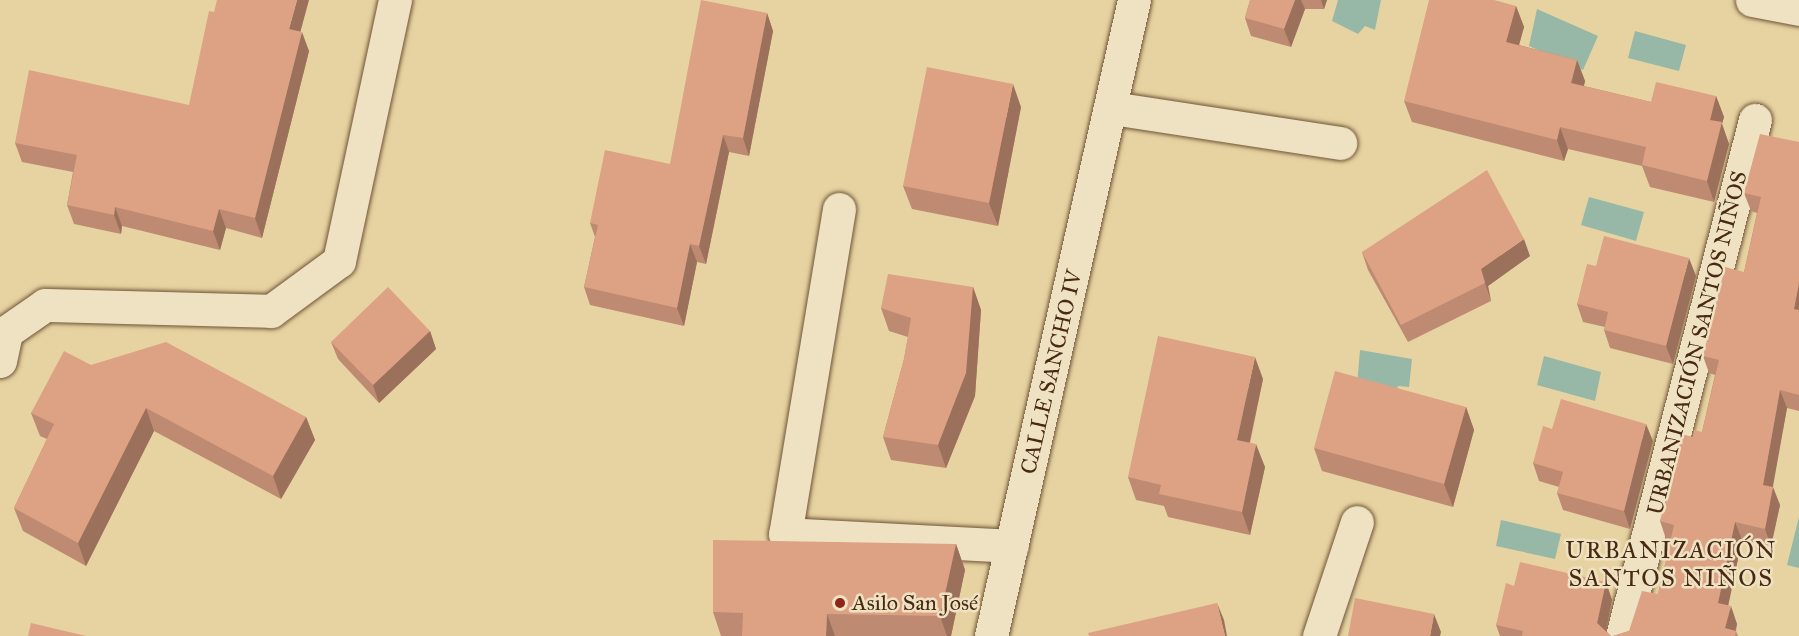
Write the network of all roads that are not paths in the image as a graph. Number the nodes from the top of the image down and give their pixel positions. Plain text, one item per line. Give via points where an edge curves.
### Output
1 (395, 0) edge
2 (1134, 0) edge
3 (1752, 0) edge
4 (1799, 9) edge
5 (1112, 108) junction
6 (1755, 120) dead end
7 (1340, 143) dead end
8 (839, 208) dead end
9 (2, 332) edge
10 (1357, 522) dead end
11 (1012, 546) junction
12 (991, 636) edge
13 (1319, 636) edge
14 (1622, 636) edge

1 - 9 street via 339,261 271,311 45,305
2 - 5 street, CALLE SANCHO IV
3 - 4 street
5 - 7 street
5 - 11 street, CALLE SANCHO IV
6 - 14 street, URBANIZACIÓN SANTOS NIÑOS
8 - 11 street via 785,534
10 - 13 street
11 - 12 street, CALLE SANCHO IV

